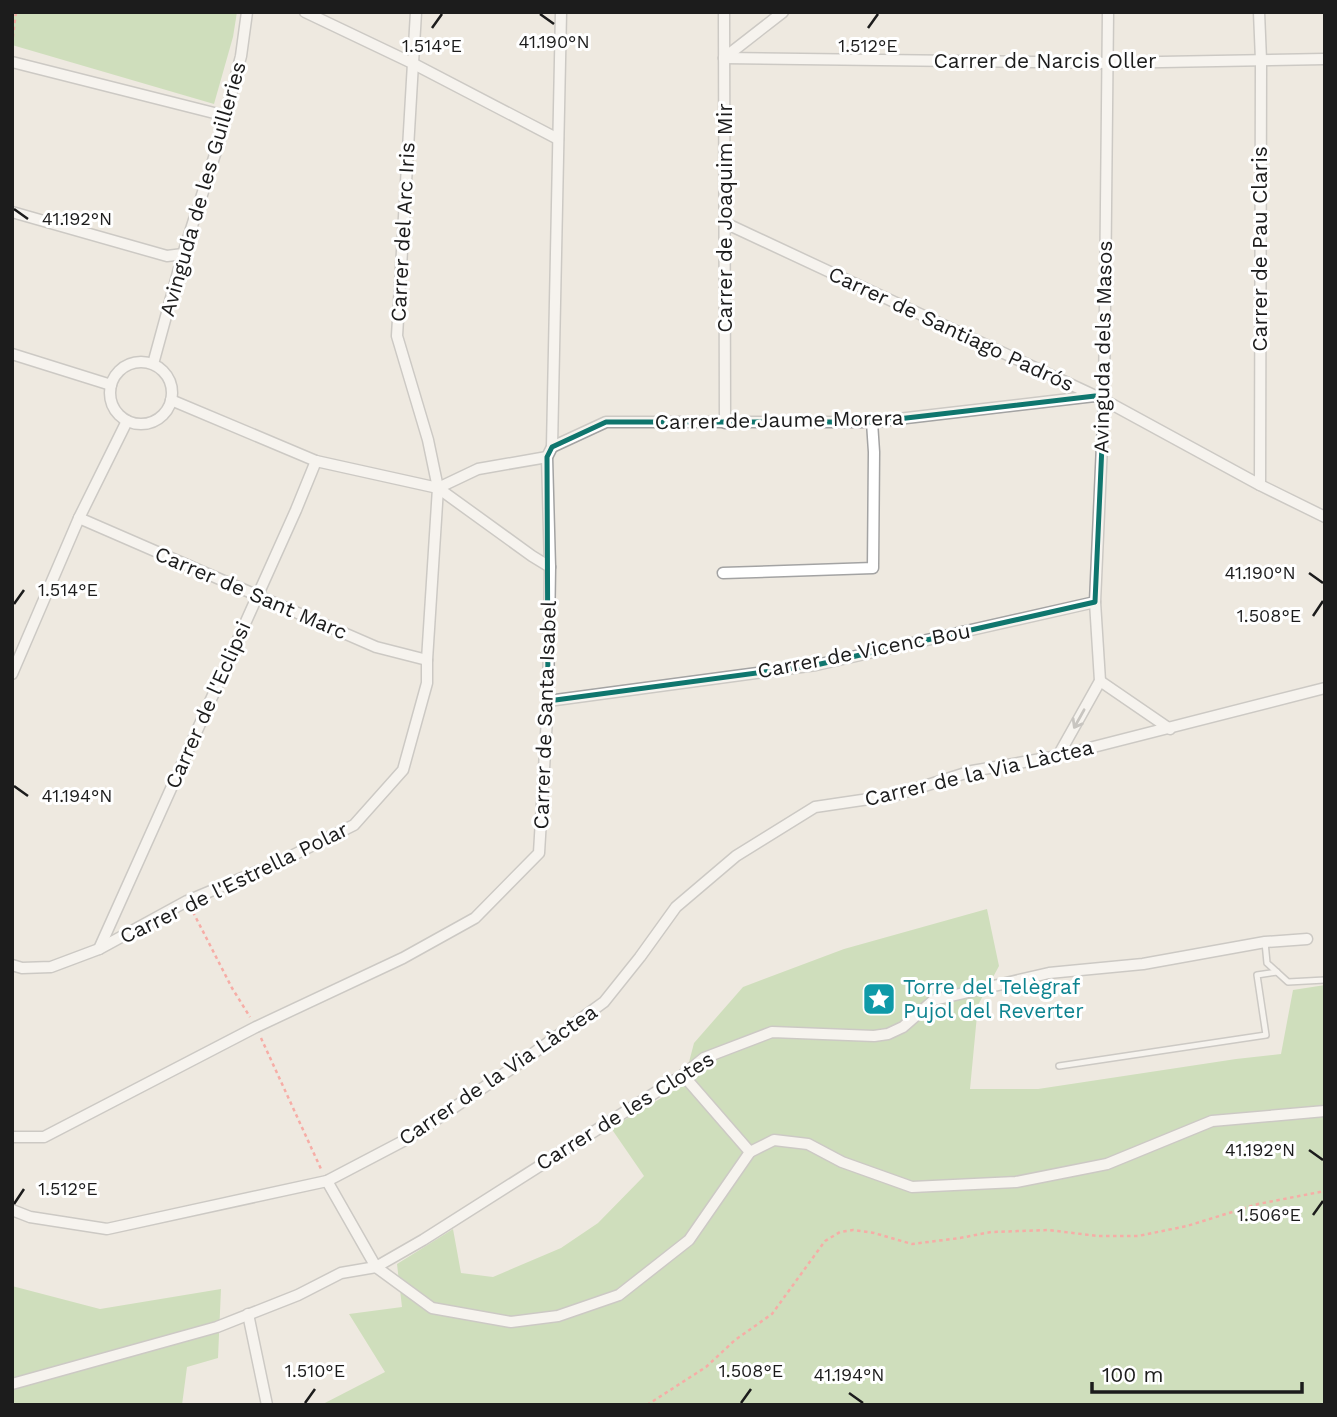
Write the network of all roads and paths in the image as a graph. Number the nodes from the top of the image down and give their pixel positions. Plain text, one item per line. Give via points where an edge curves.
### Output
1 (16, 12) edge
2 (247, 12) edge
3 (305, 12) edge
4 (416, 12) edge
5 (561, 12) edge
6 (724, 12) edge
7 (783, 12) edge
8 (1108, 12) edge
9 (1259, 12) edge
10 (12, 44) edge
11 (724, 58) junction
12 (1325, 59) edge
13 (1261, 60) junction
14 (12, 62) edge
15 (1106, 63) junction
16 (412, 64) junction
17 (226, 116) junction
18 (558, 139) junction
19 (12, 212) edge
20 (725, 223) junction
21 (183, 254) junction
22 (12, 354) edge
23 (153, 365) junction
24 (111, 385) junction
25 (1100, 398) junction
26 (172, 400) junction
27 (127, 421) junction
28 (872, 422) junction
29 (724, 423) junction
30 (549, 452) junction
31 (316, 461) junction
32 (1260, 485) junction
33 (438, 488) junction
34 (1325, 517) edge
35 (79, 518) junction
36 (550, 567) junction
37 (723, 573) dead end
38 (256, 596) junction
39 (1095, 602) junction
40 (427, 660) junction
41 (12, 674) edge
42 (1100, 681) junction
43 (1325, 688) edge
44 (548, 701) junction
45 (1170, 729) junction
46 (1058, 756) junction
47 (1307, 939) dead end
48 (1265, 942) junction
49 (99, 949) junction
50 (12, 965) edge
51 (1277, 972) junction
52 (1325, 979) edge
53 (1059, 1066) dead end
54 (683, 1074) junction
55 (1325, 1111) edge
56 (12, 1137) edge
57 (750, 1152) junction
58 (327, 1181) junction
59 (1325, 1191) edge
60 (12, 1210) edge
61 (376, 1267) junction
62 (248, 1314) junction
63 (12, 1384) edge
64 (267, 1405) edge
65 (647, 1405) edge

1 - 10 path
2 - 17 street, Avinguda de les Guilleries
3 - 16 street
4 - 16 street, Carrer del Arc Iris
5 - 18 street, Carrer de Santa Isabel
6 - 11 street, Carrer de Joaquim Mir
7 - 11 street
8 - 15 street, Avinguda dels Masos
9 - 13 street, Carrer de Pau Claris
11 - 15 street, Carrer de Narcis Oller
11 - 20 street, Carrer de Joaquim Mir
12 - 13 street, Carrer de Narcis Oller
13 - 15 street, Carrer de Narcis Oller
13 - 32 street, Carrer de Pau Claris
14 - 17 street
15 - 25 street, Avinguda dels Masos
16 - 18 street
16 - 33 street, Carrer del Arc Iris via 397,336
17 - 21 street, Avinguda de les Guilleries
18 - 30 street, Carrer de Santa Isabel
19 - 21 street via 167,256
20 - 25 street, Carrer de Santiago Padrós
20 - 29 street, Carrer de Joaquim Mir
21 - 23 street, Avinguda de les Guilleries
22 - 24 street
23 - 24 street via 141,362 122,368
23 - 26 street via 167,375
24 - 27 street via 113,405
25 - 28 street, Carrer de Jaume Morera
25 - 32 street, Carrer de Santiago Padrós
25 - 39 street, Avinguda dels Masos
26 - 27 street via 153,422
26 - 31 street
27 - 35 street
28 - 29 street, Carrer de Jaume Morera
28 - 37 street via 873,568
29 - 30 street, Carrer de Jaume Morera via 606,422
30 - 33 street, Carrer de Jaume Morera via 478,469
30 - 36 street, Carrer de Santa Isabel
31 - 33 street
31 - 38 street, Carrer de l'Eclipsi
32 - 34 street, Carrer de Santiago Padrós
33 - 36 street
33 - 40 street, Carrer de l'Estrella Polar
35 - 38 street, Carrer de Sant Marc
35 - 41 street
36 - 44 street, Carrer de Santa Isabel
38 - 40 street, Carrer de Sant Marc via 376,647
38 - 49 street, Carrer de l'Eclipsi
39 - 42 street, Avinguda dels Masos
39 - 44 street, Carrer de Vicenc Bou via 816,665
40 - 49 street, Carrer de l'Estrella Polar via 427,683 403,770 354,825 187,901
42 - 45 street
42 -> 46 street
43 - 45 street, Carrer de la Via Làctea
44 - 56 street, Carrer de Santa Isabel via 539,853 475,918 44,1137
45 - 46 street, Carrer de la Via Làctea
46 - 58 street, Carrer de la Via Làctea via 972,771 896,795 815,807 736,856 676,907 604,1002 409,1138
47 - 48 street, Carrer de les Clotes
48 - 51 lane via 1267,962
48 - 54 street, Carrer de les Clotes via 1143,964 1049,973 934,1000 888,1034 772,1032 704,1058
49 - 50 street, Carrer de l'Estrella Polar via 51,967
51 - 52 lane via 1288,982
51 - 53 lane via 1257,975 1266,1035
54 - 57 street
54 - 61 street, Carrer de les Clotes
55 - 57 street via 1212,1121 1107,1164 1016,1182 912,1186 842,1162 808,1144 774,1140
57 - 61 street via 689,1240 619,1295 558,1316 511,1322 432,1308
58 - 60 street, Carrer de la Via Làctea via 107,1229
58 - 61 street
59 - 65 path via 1138,1236 1048,1230 991,1232 912,1244 874,1233 840,1232 825,1241 772,1314 706,1367
61 - 62 street, Carrer de les Clotes via 341,1273
62 - 63 street, Carrer de les Clotes
62 - 64 street

